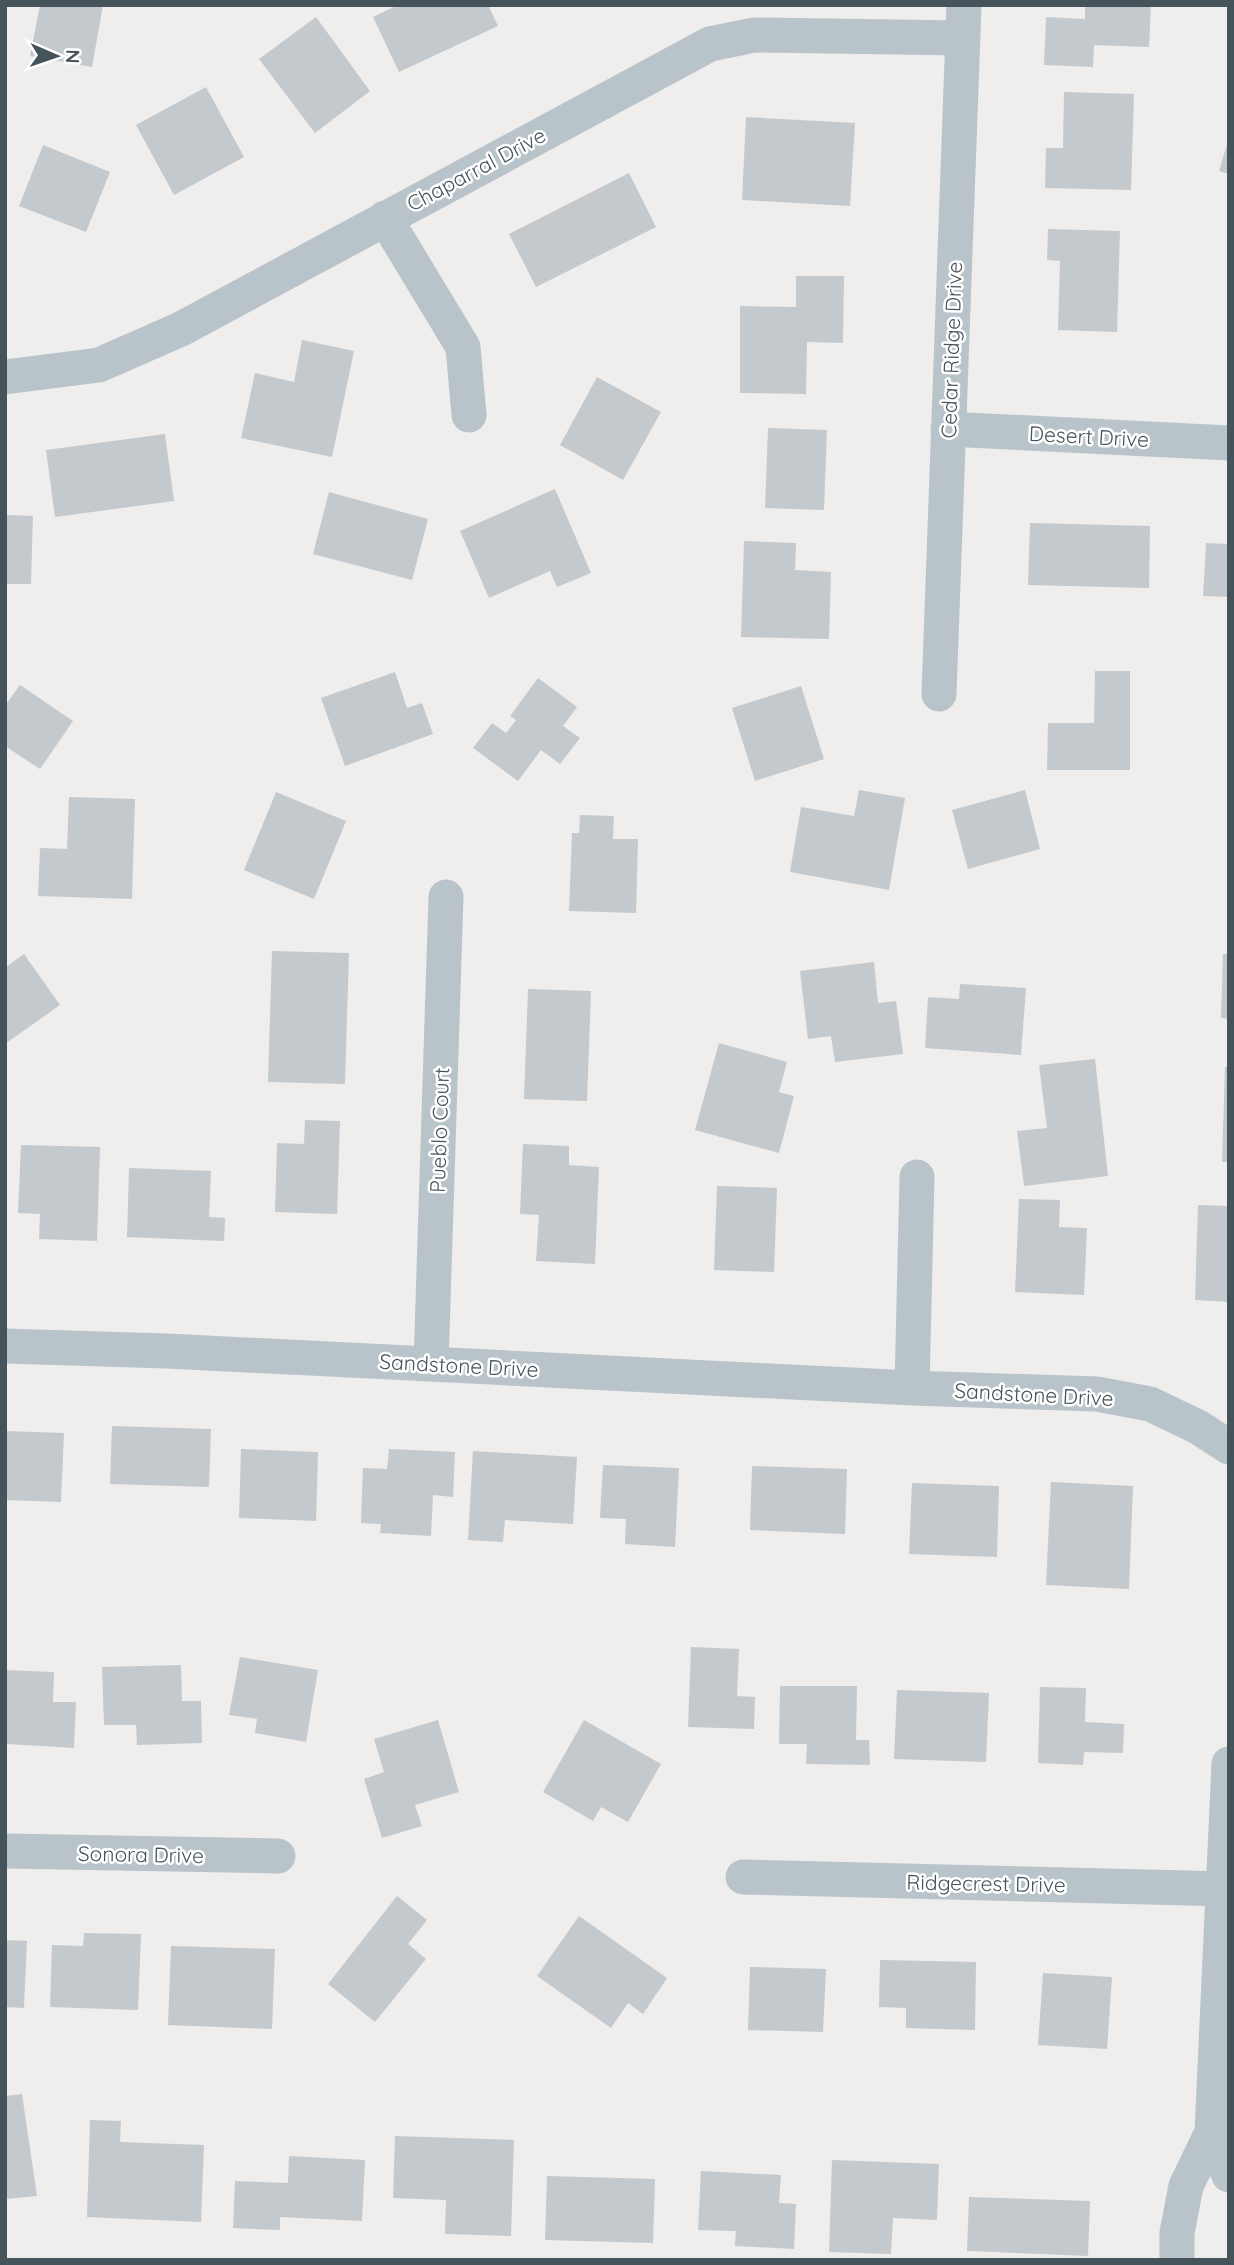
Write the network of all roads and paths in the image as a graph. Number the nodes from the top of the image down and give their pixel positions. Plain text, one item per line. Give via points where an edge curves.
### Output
1 (963, 22) edge
2 (385, 218) junction
3 (5, 377) edge
4 (469, 415) dead end
5 (948, 429) junction
6 (1229, 443) edge
7 (939, 694) dead end
8 (446, 897) dead end
9 (917, 1177) dead end
10 (5, 1346) edge
11 (431, 1364) junction
12 (912, 1388) junction
13 (1229, 1447) edge
14 (1229, 1764) edge
15 (5, 1851) edge
16 (278, 1856) dead end
17 (743, 1877) dead end
18 (1226, 1889) edge
19 (1212, 2132) junction
20 (1229, 2175) edge
21 (1177, 2260) edge

1 - 2 street, Chaparral Drive via 754,34 710,44
1 - 5 street, Cedar Ridge Drive
2 - 3 street, Chaparral Drive via 181,329 99,365
2 - 4 street via 463,347
5 - 6 street, Desert Drive
5 - 7 street, Cedar Ridge Drive
8 - 11 street, Pueblo Court
9 - 12 street
10 - 11 street, Sandstone Drive
11 - 12 street, Sandstone Drive
12 - 13 street, Sandstone Drive via 1097,1394 1150,1405
14 - 18 street
15 - 16 street, Sonora Drive
17 - 18 street, Ridgecrest Drive
18 - 19 street
19 - 20 street
19 - 21 street via 1186,2186

